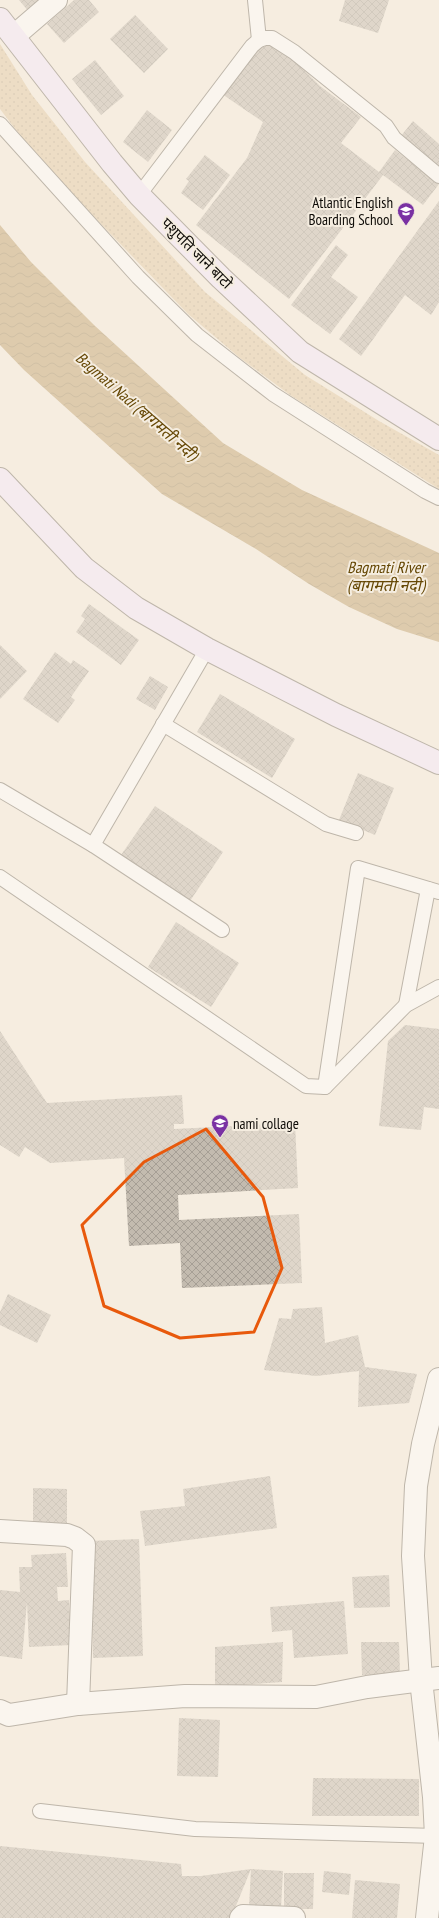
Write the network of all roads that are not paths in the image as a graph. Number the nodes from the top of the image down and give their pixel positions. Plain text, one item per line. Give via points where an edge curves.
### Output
1 (56, 0) edge
2 (255, 0) edge
3 (0, 19) edge
4 (14, 36) junction
5 (259, 40) junction
6 (0, 124) edge
7 (439, 176) edge
8 (139, 194) junction
9 (439, 439) edge
10 (0, 479) edge
11 (439, 498) edge
12 (207, 649) junction
13 (163, 724) junction
14 (439, 763) edge
15 (0, 790) edge
16 (356, 833) dead end
17 (93, 845) junction
18 (0, 877) edge
19 (434, 891) edge
20 (222, 930) dead end
21 (439, 987) edge
22 (406, 1005) junction
23 (325, 1087) junction
24 (439, 1379) edge
25 (0, 1531) edge
26 (430, 1679) edge
27 (78, 1704) junction
28 (0, 1711) edge
29 (40, 1812) dead end
30 (436, 1836) junction
31 (241, 1918) edge
32 (294, 1918) edge
33 (427, 1918) edge

1 - 4 street
2 - 5 lane
3 - 4 main road, पशुपति जाने बाटो
4 - 8 main road, पशुपति जाने बाटो via 50,85
5 - 7 lane via 272,38 294,52 386,126 394,138
5 - 8 lane
6 - 11 lane via 138,277 197,335 273,394
8 - 9 main road, पशुपति जाने बाटो via 221,278 300,352
10 - 12 main road via 84,568 136,608
12 - 13 lane
12 - 14 main road via 336,715
13 - 16 lane via 326,824
13 - 17 lane
15 - 17 lane
17 - 20 lane
18 - 23 lane via 306,1086
19 - 22 lane
19 - 23 lane via 358,868
21 - 22 lane
22 - 23 lane
24 - 26 street via 416,1486 413,1556
25 - 27 street via 67,1535 84,1545
26 - 27 street via 316,1697 185,1696
26 - 30 street
27 - 28 street via 9,1715
29 - 30 lane via 195,1829
30 - 33 street
31 - 32 street

